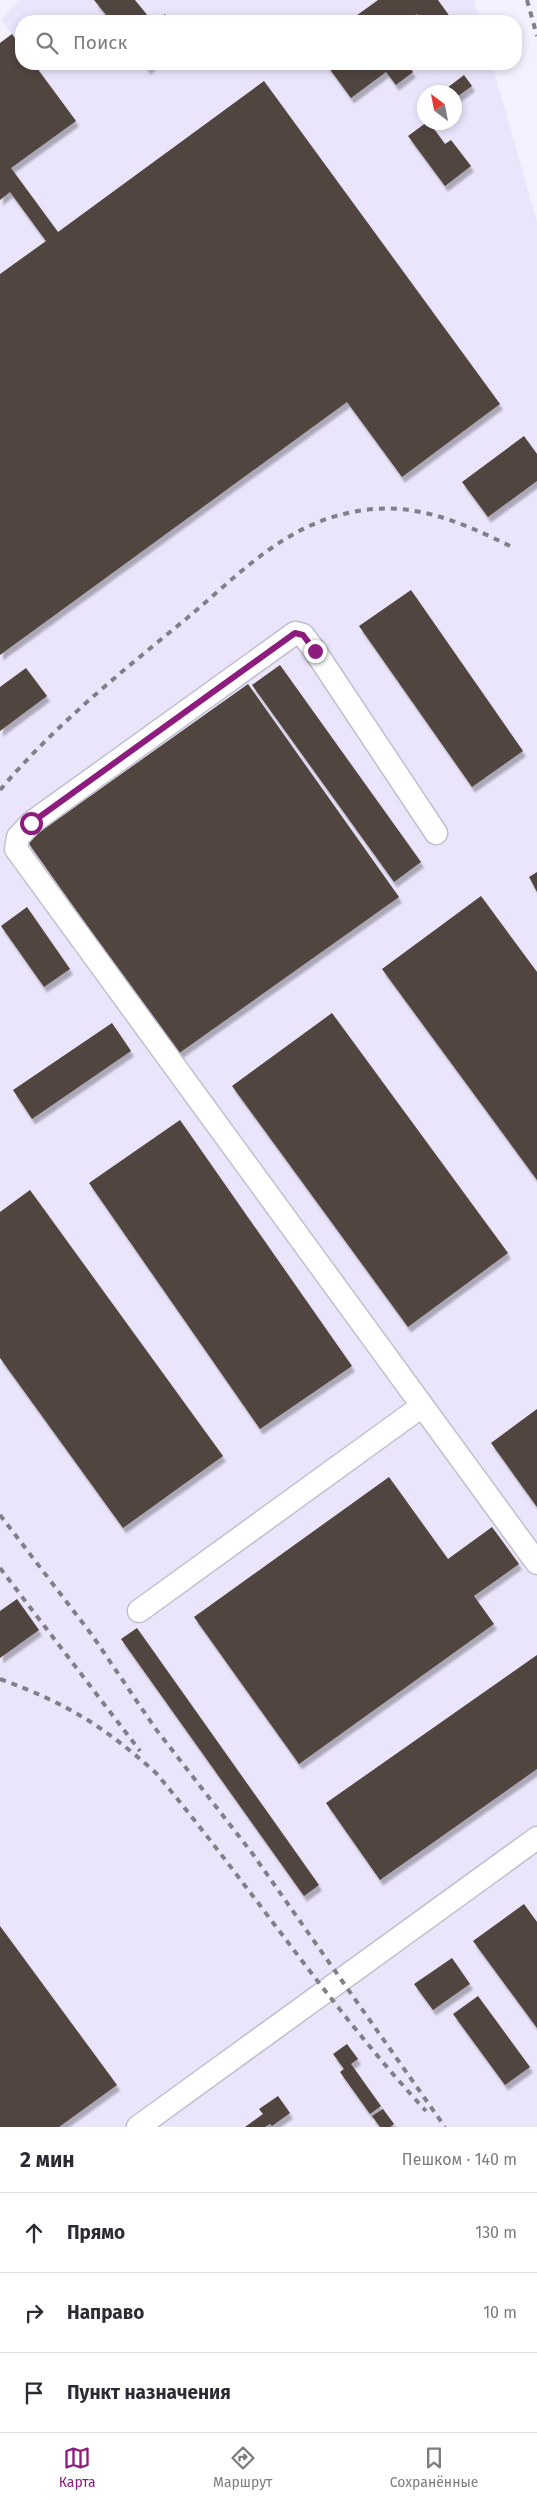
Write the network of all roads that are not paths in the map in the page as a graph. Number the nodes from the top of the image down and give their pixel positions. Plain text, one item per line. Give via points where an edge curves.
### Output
1 (436, 833) dead end
2 (422, 1406) junction
3 (537, 1563) edge
4 (139, 1611) dead end
5 (537, 1838) edge
6 (138, 2127) edge

1 - 2 lane via 315,651 303,635 295,633 31,823 18,837 16,849
2 - 3 lane
2 - 4 lane
5 - 6 lane

